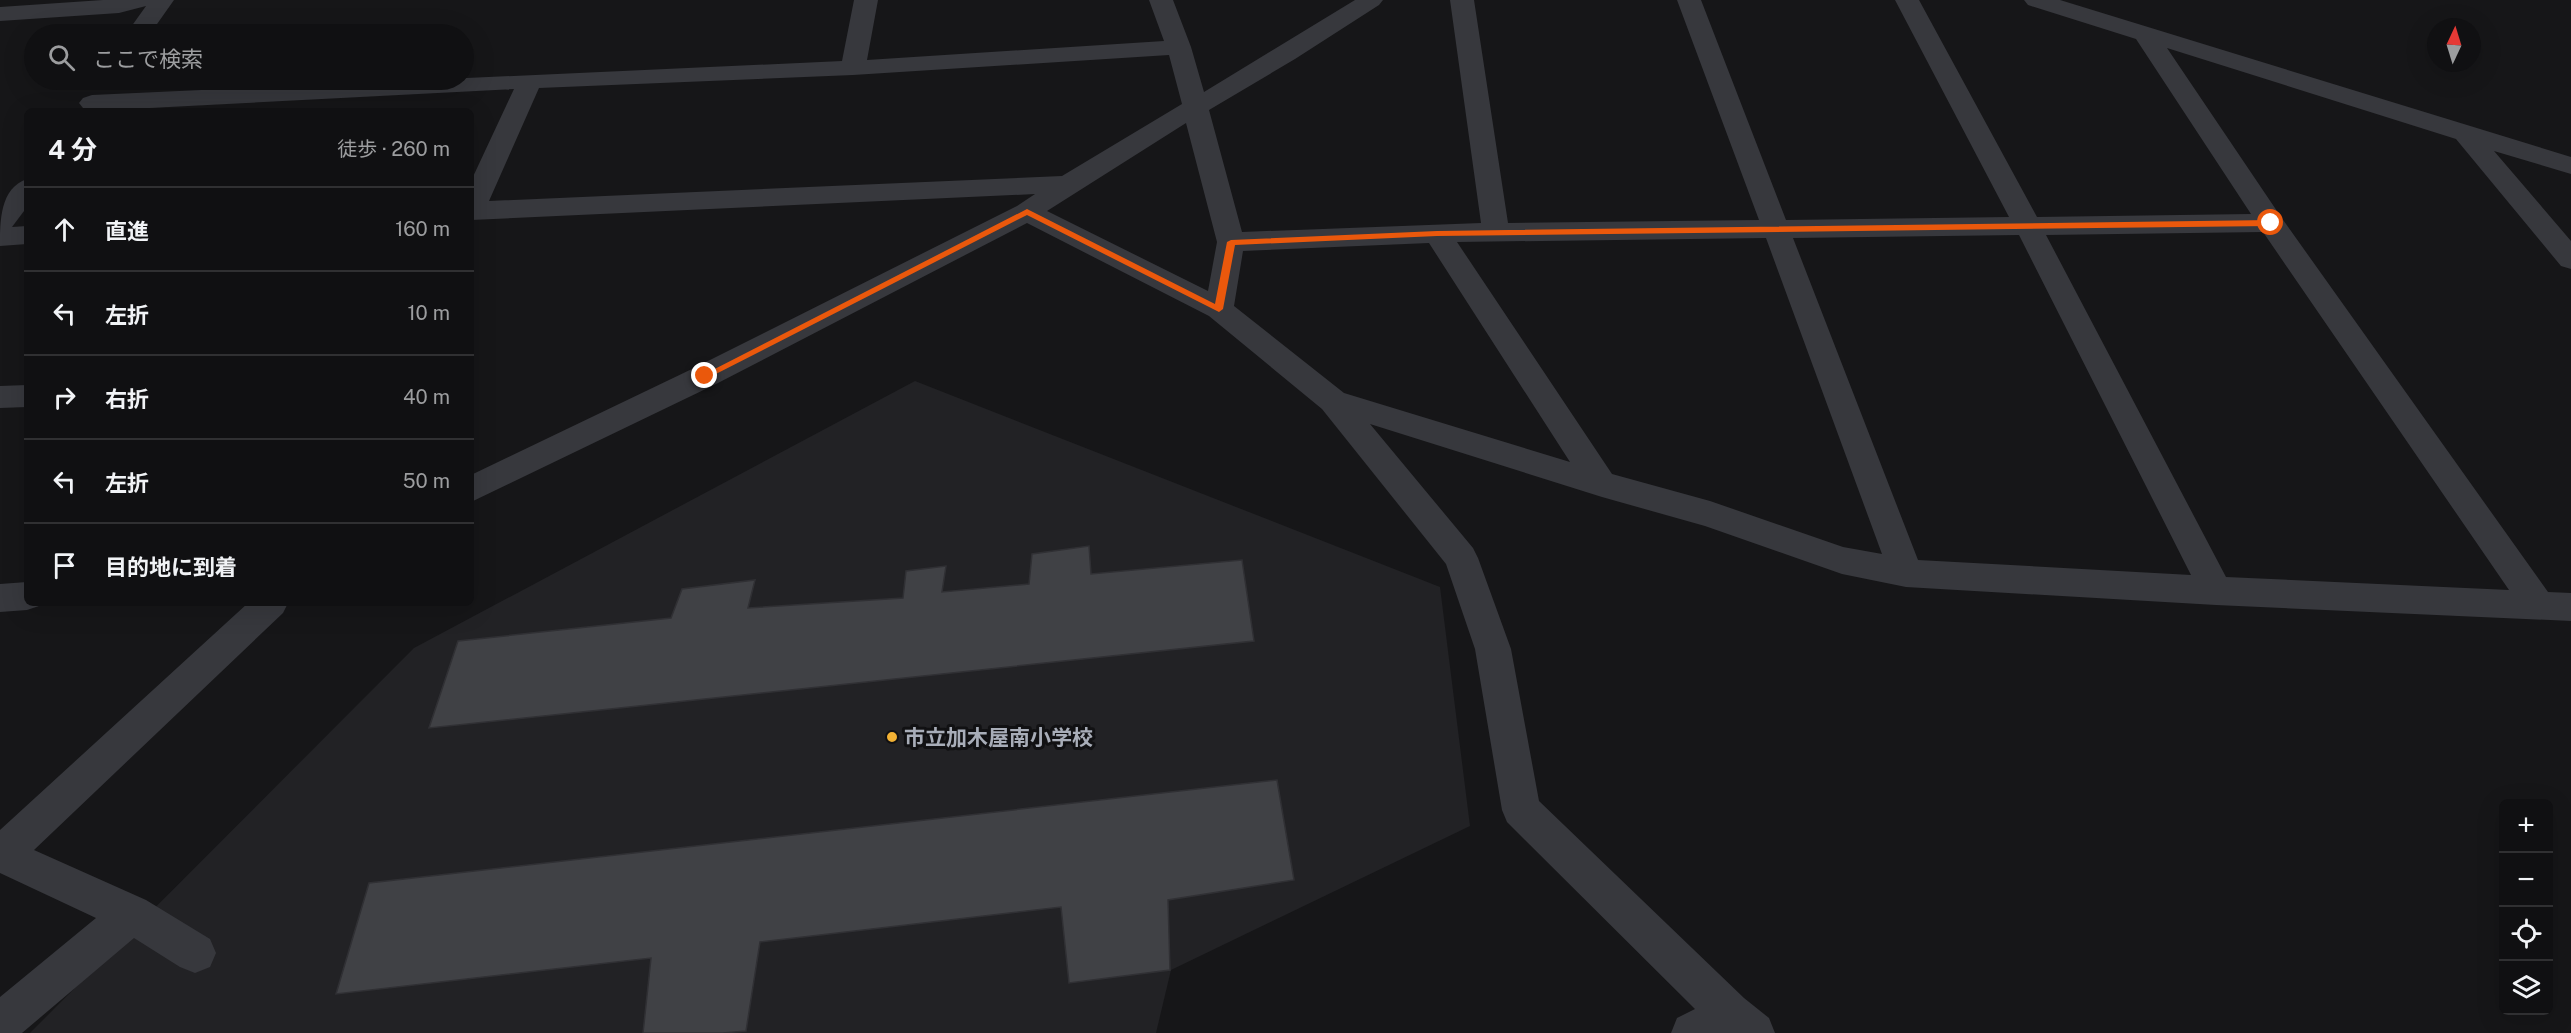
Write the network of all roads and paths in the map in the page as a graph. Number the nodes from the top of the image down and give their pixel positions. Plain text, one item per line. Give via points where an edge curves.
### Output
1 (142, 0) edge
2 (162, 0) edge
3 (866, 0) edge
4 (1161, 0) edge
5 (1371, 0) edge
6 (1462, 0) edge
7 (1689, 0) edge
8 (1907, 0) edge
9 (2036, 0) edge
10 (0, 14) edge
11 (145, 24) edge
12 (2145, 34) junction
13 (1179, 47) junction
14 (854, 68) junction
15 (530, 81) junction
16 (474, 84) edge
17 (100, 90) edge
18 (377, 90) edge
19 (88, 107) edge
20 (1196, 109) junction
21 (2463, 131) junction
22 (2571, 166) edge
23 (1067, 184) junction
24 (24, 192) edge
25 (474, 203) edge
26 (474, 210) edge
27 (1027, 212) junction
28 (2271, 223) junction
29 (0, 224) edge
30 (2028, 226) junction
31 (1777, 228) junction
32 (1437, 233) junction
33 (1496, 233) junction
34 (24, 235) edge
35 (0, 237) edge
36 (1231, 242) junction
37 (2571, 259) edge
38 (1219, 309) junction
39 (24, 396) edge
40 (0, 397) edge
41 (1333, 401) junction
42 (1602, 484) junction
43 (474, 488) edge
44 (1906, 573) junction
45 (2216, 591) junction
46 (24, 596) edge
47 (0, 598) edge
48 (268, 606) edge
49 (2555, 606) edge
50 (1, 854) edge
51 (132, 914) junction
52 (195, 954) dead end
53 (1741, 1023) edge
54 (0, 1024) edge
55 (1692, 1033) edge

1 - 10 street via 119,6
2 - 11 street
3 - 14 street
4 - 13 street
5 - 20 street
6 - 33 street
7 - 31 street
8 - 30 street
9 - 12 street
12 - 21 street
12 - 28 street
13 - 14 street
13 - 20 street
14 - 15 street
15 - 16 street
15 - 25 street
17 - 19 street
18 - 19 street
20 - 23 street
20 - 36 street
21 - 22 street
21 - 37 street
23 - 26 street
23 - 27 street
24 - 29 street
27 - 38 street
27 - 43 street via 705,376
28 - 30 street
28 - 49 street
30 - 31 street
30 - 45 street
31 - 33 street
31 - 44 street
32 - 33 street
32 - 36 street
32 - 42 street
34 - 35 street
36 - 38 street
38 - 41 street
39 - 40 street
41 - 42 street
41 - 53 street via 1461,558 1493,649 1521,810
42 - 44 street via 1710,514 1842,560
44 - 45 street
45 - 49 street
46 - 47 street
48 - 50 street
50 - 51 street
51 - 52 street
51 - 54 street
53 - 55 street

